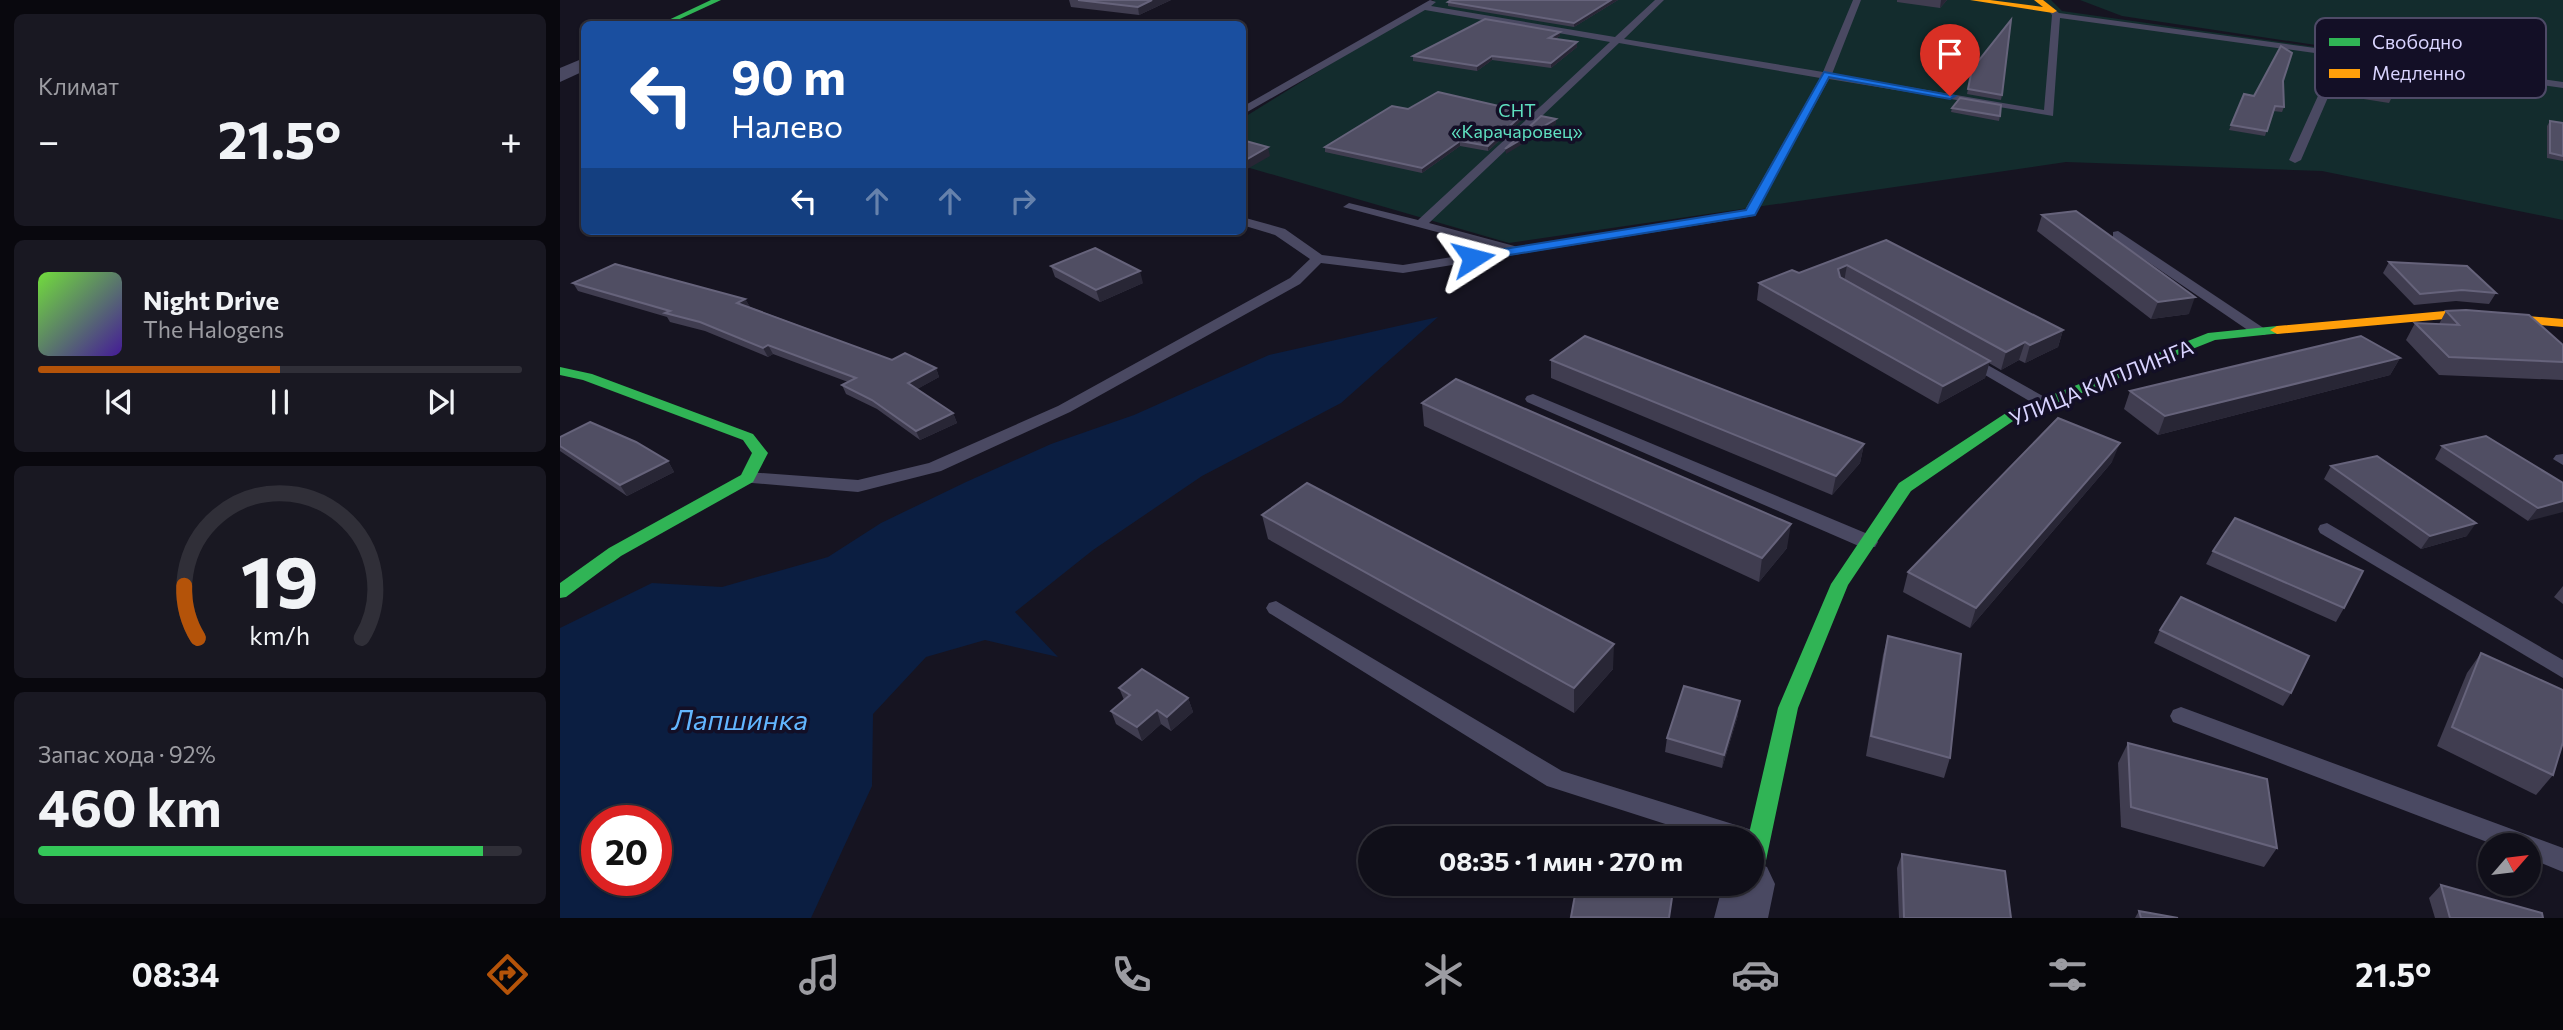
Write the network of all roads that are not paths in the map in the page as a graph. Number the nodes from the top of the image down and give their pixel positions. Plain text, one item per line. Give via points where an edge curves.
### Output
1 (717, 0) edge
2 (1435, 0) edge
3 (1660, 0) edge
4 (1857, 0) edge
5 (1974, 0) edge
6 (2038, 0) edge
7 (1423, 7) junction
8 (2054, 13) junction
9 (671, 21) edge
10 (1620, 40) junction
11 (2315, 51) edge
12 (581, 66) edge
13 (1827, 74) junction
14 (560, 76) edge
15 (2322, 98) edge
16 (1246, 110) edge
17 (2295, 160) dead end
18 (1349, 207) dead end
19 (1246, 222) edge
20 (1420, 225) junction
21 (2118, 235) dead end
22 (1520, 250) junction
23 (1318, 259) junction
24 (2563, 323) edge
25 (2260, 332) junction
26 (1950, 349) edge
27 (560, 371) edge
28 (1533, 399) dead end
29 (2044, 403) junction
30 (747, 478) junction
31 (2328, 529) dead end
32 (1868, 542) junction
33 (560, 592) edge
34 (1276, 608) dead end
35 (2563, 670) edge
36 (2181, 716) dead end
37 (1681, 826) edge
38 (1757, 826) edge
39 (2492, 833) edge
40 (2541, 852) edge
41 (2563, 860) edge
42 (1744, 896) edge
43 (1741, 918) edge

1 - 9 street
2 - 7 lane
3 - 10 lane
4 - 13 lane
5 - 8 street
6 - 8 street
7 - 10 lane
7 - 16 lane
8 - 11 lane
8 - 13 lane via 2049,114
10 - 13 lane
10 - 20 lane
12 - 14 street
13 - 22 lane via 1751,213
15 - 17 lane
18 - 20 lane
19 - 23 lane via 1280,232
20 - 22 lane
21 - 25 lane
22 - 23 lane via 1403,269
23 - 30 lane via 1295,281 1064,410 935,467 858,486
24 - 25 street, УЛИЦА КИПЛИНГА via 2456,314
25 - 29 street, УЛИЦА КИПЛИНГА via 2213,336
26 - 29 lane
27 - 30 street via 748,437 760,453
28 - 32 lane
29 - 32 street, УЛИЦА КИПЛИНГА via 2011,416 1905,487
30 - 33 street via 615,552
31 - 35 lane
32 - 38 street, УЛИЦА КИПЛИНГА via 1840,584 1788,708
34 - 37 lane via 1555,779
36 - 39 lane
40 - 41 lane
42 - 43 street, УЛИЦА КИПЛИНГА

